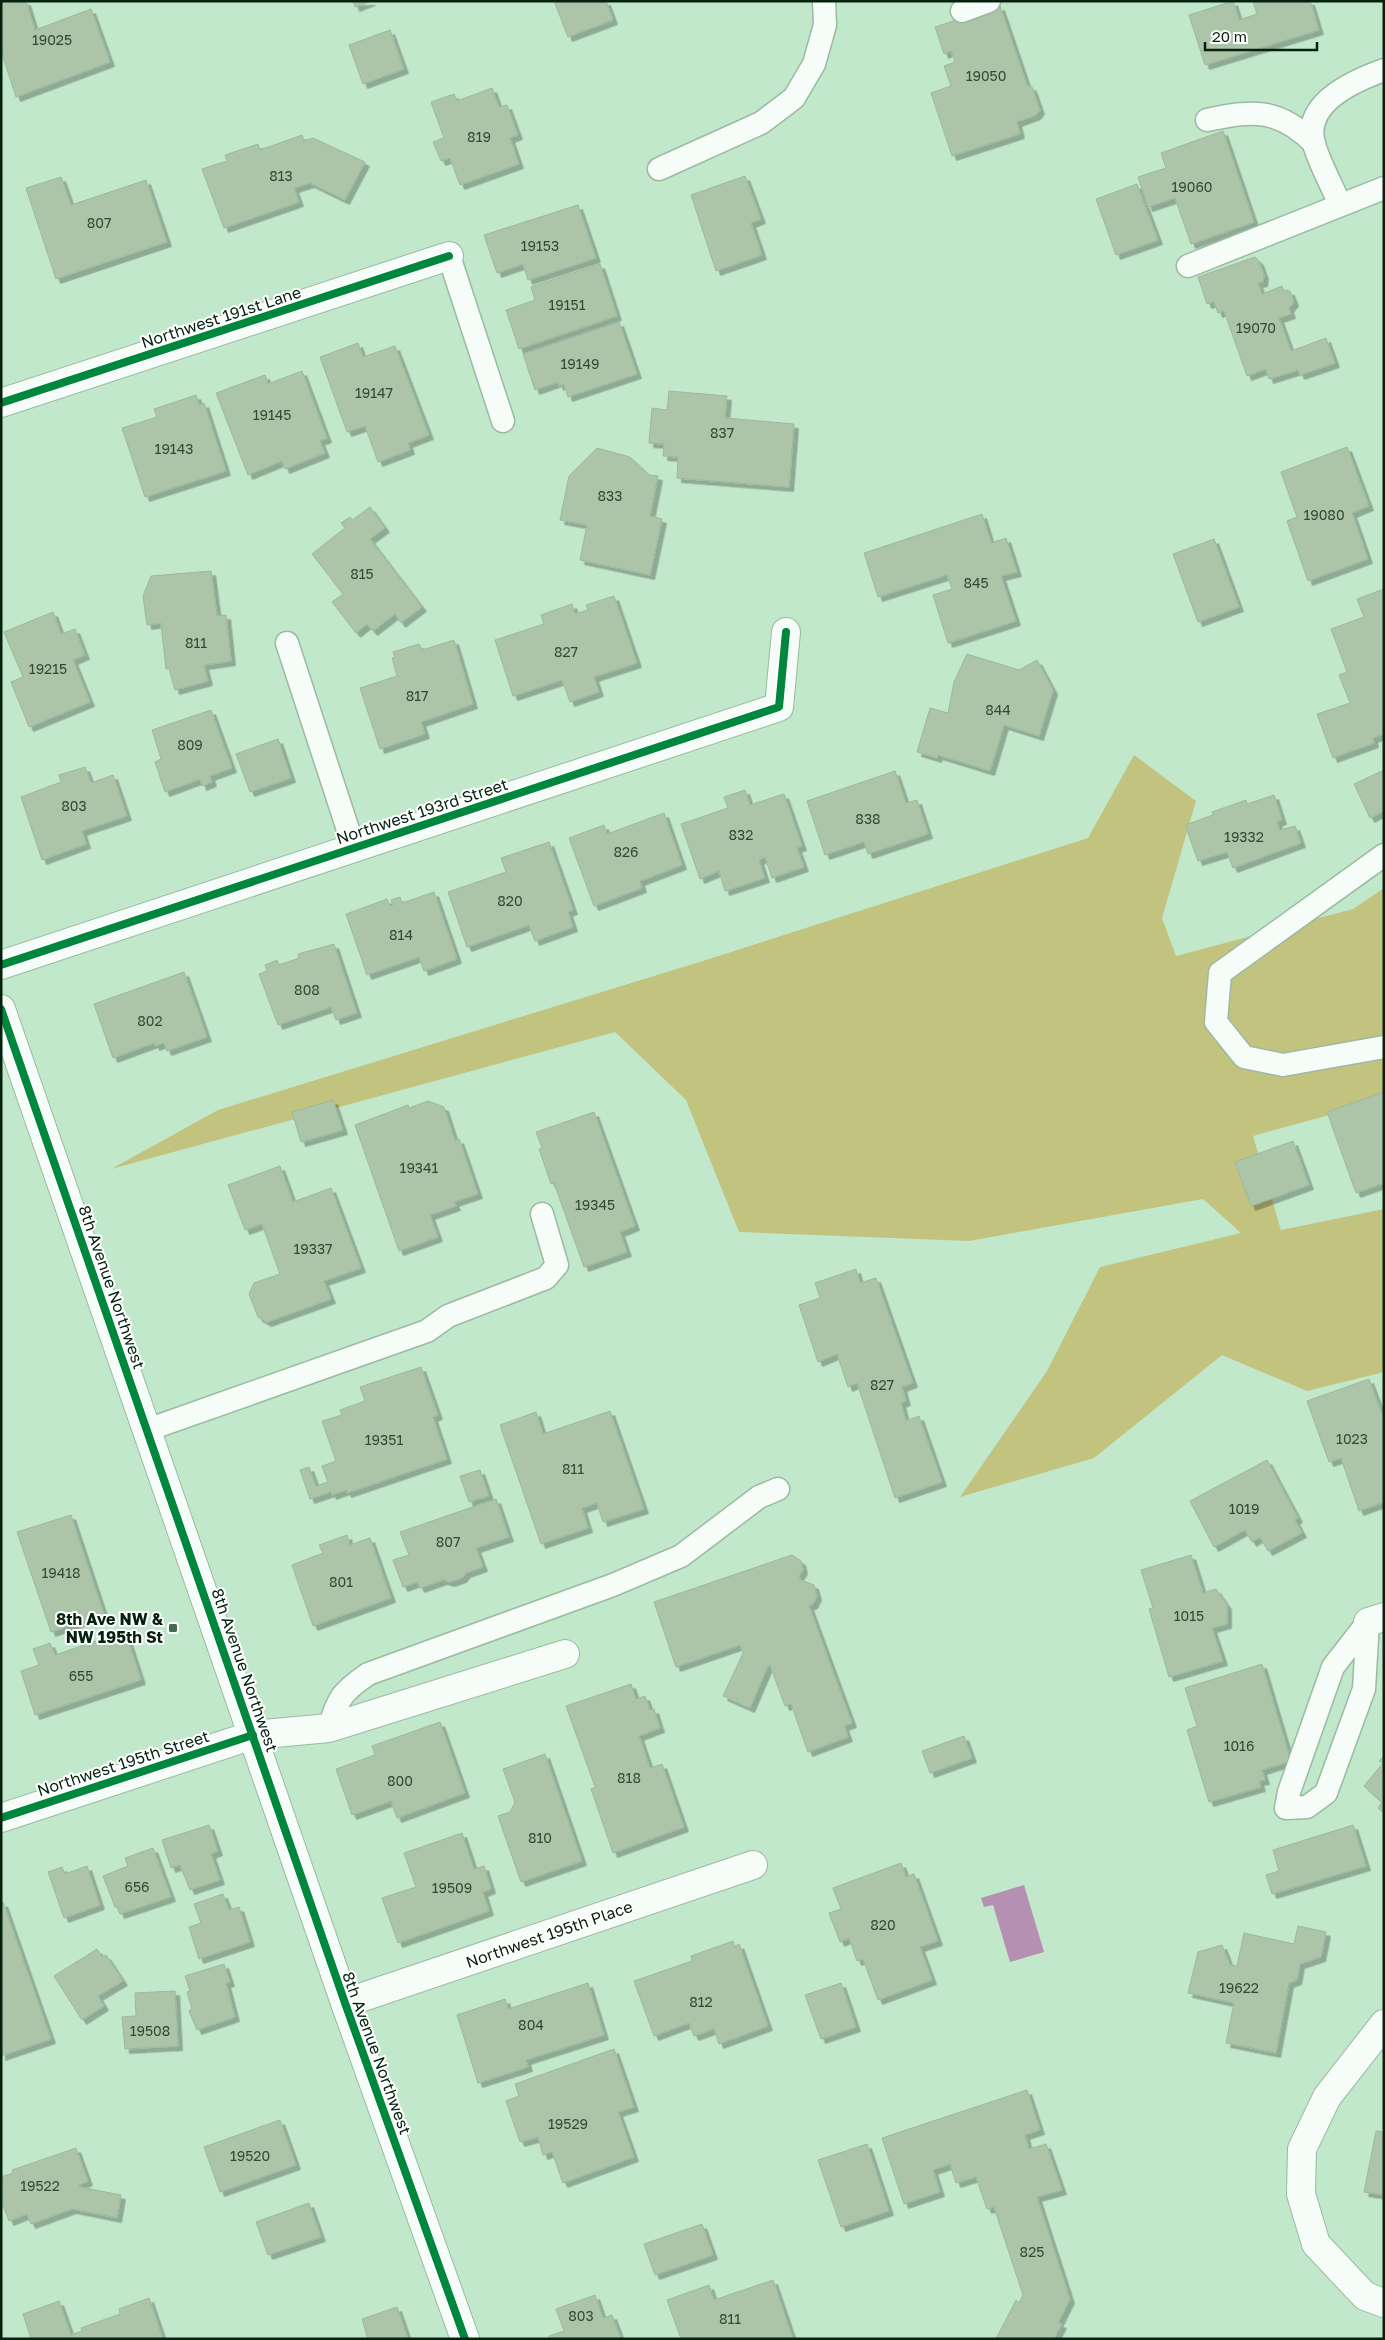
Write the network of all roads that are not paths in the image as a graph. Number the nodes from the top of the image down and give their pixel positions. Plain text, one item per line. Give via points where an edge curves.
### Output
1 (824, 1) edge
2 (989, 1) edge
3 (962, 11) dead end
4 (1384, 70) edge
5 (1207, 120) dead end
6 (1314, 143) junction
7 (659, 169) dead end
8 (1384, 188) edge
9 (1340, 205) junction
10 (449, 256) joint
11 (1188, 266) dead end
12 (1, 403) edge
13 (502, 420) dead end
14 (786, 632) dead end
15 (287, 643) dead end
16 (354, 848) junction
17 (1384, 855) edge
18 (1, 965) edge
19 (1, 1009) edge
20 (1384, 1047) edge
21 (542, 1214) dead end
22 (147, 1430) junction
23 (778, 1489) dead end
24 (1376, 1620) edge
25 (565, 1654) dead end
26 (329, 1728) junction
27 (253, 1735) junction
28 (1, 1818) edge
29 (754, 1865) dead end
30 (345, 2003) junction
31 (1384, 2024) edge
32 (1384, 2303) edge
33 (465, 2339) edge

1 - 7 lane via 825,25 814,64 794,98 761,123
2 - 3 lane
4 - 6 lane via 1350,84 1318,110 1312,128
5 - 6 lane via 1241,112 1275,116 1298,128
6 - 9 lane
8 - 9 lane
9 - 11 lane
10 - 12 street, Northwest 191st Lane
10 - 13 lane
14 - 16 street, Northwest 193rd Street via 779,707
15 - 16 lane
16 - 18 street, Northwest 193rd Street
17 - 20 lane via 1220,973 1216,1022 1244,1057 1284,1066
19 - 22 street, 8th Avenue Northwest
21 - 22 lane via 556,1265 546,1278 448,1316 427,1331
22 - 27 street, 8th Avenue Northwest
23 - 26 lane via 753,1501 681,1556 613,1585 368,1674 348,1688 336,1703
24 - 24 lane via 1364,1689 1326,1794 1307,1807 1286,1808 1333,1667
25 - 26 street, Northwest 195th Street
26 - 27 street, Northwest 195th Street
27 - 28 street, Northwest 195th Street
27 - 30 street, 8th Avenue Northwest
29 - 30 street, Northwest 195th Place
30 - 33 street, 8th Avenue Northwest
31 - 32 street via 1327,2097 1302,2149 1301,2194 1316,2244 1365,2296

